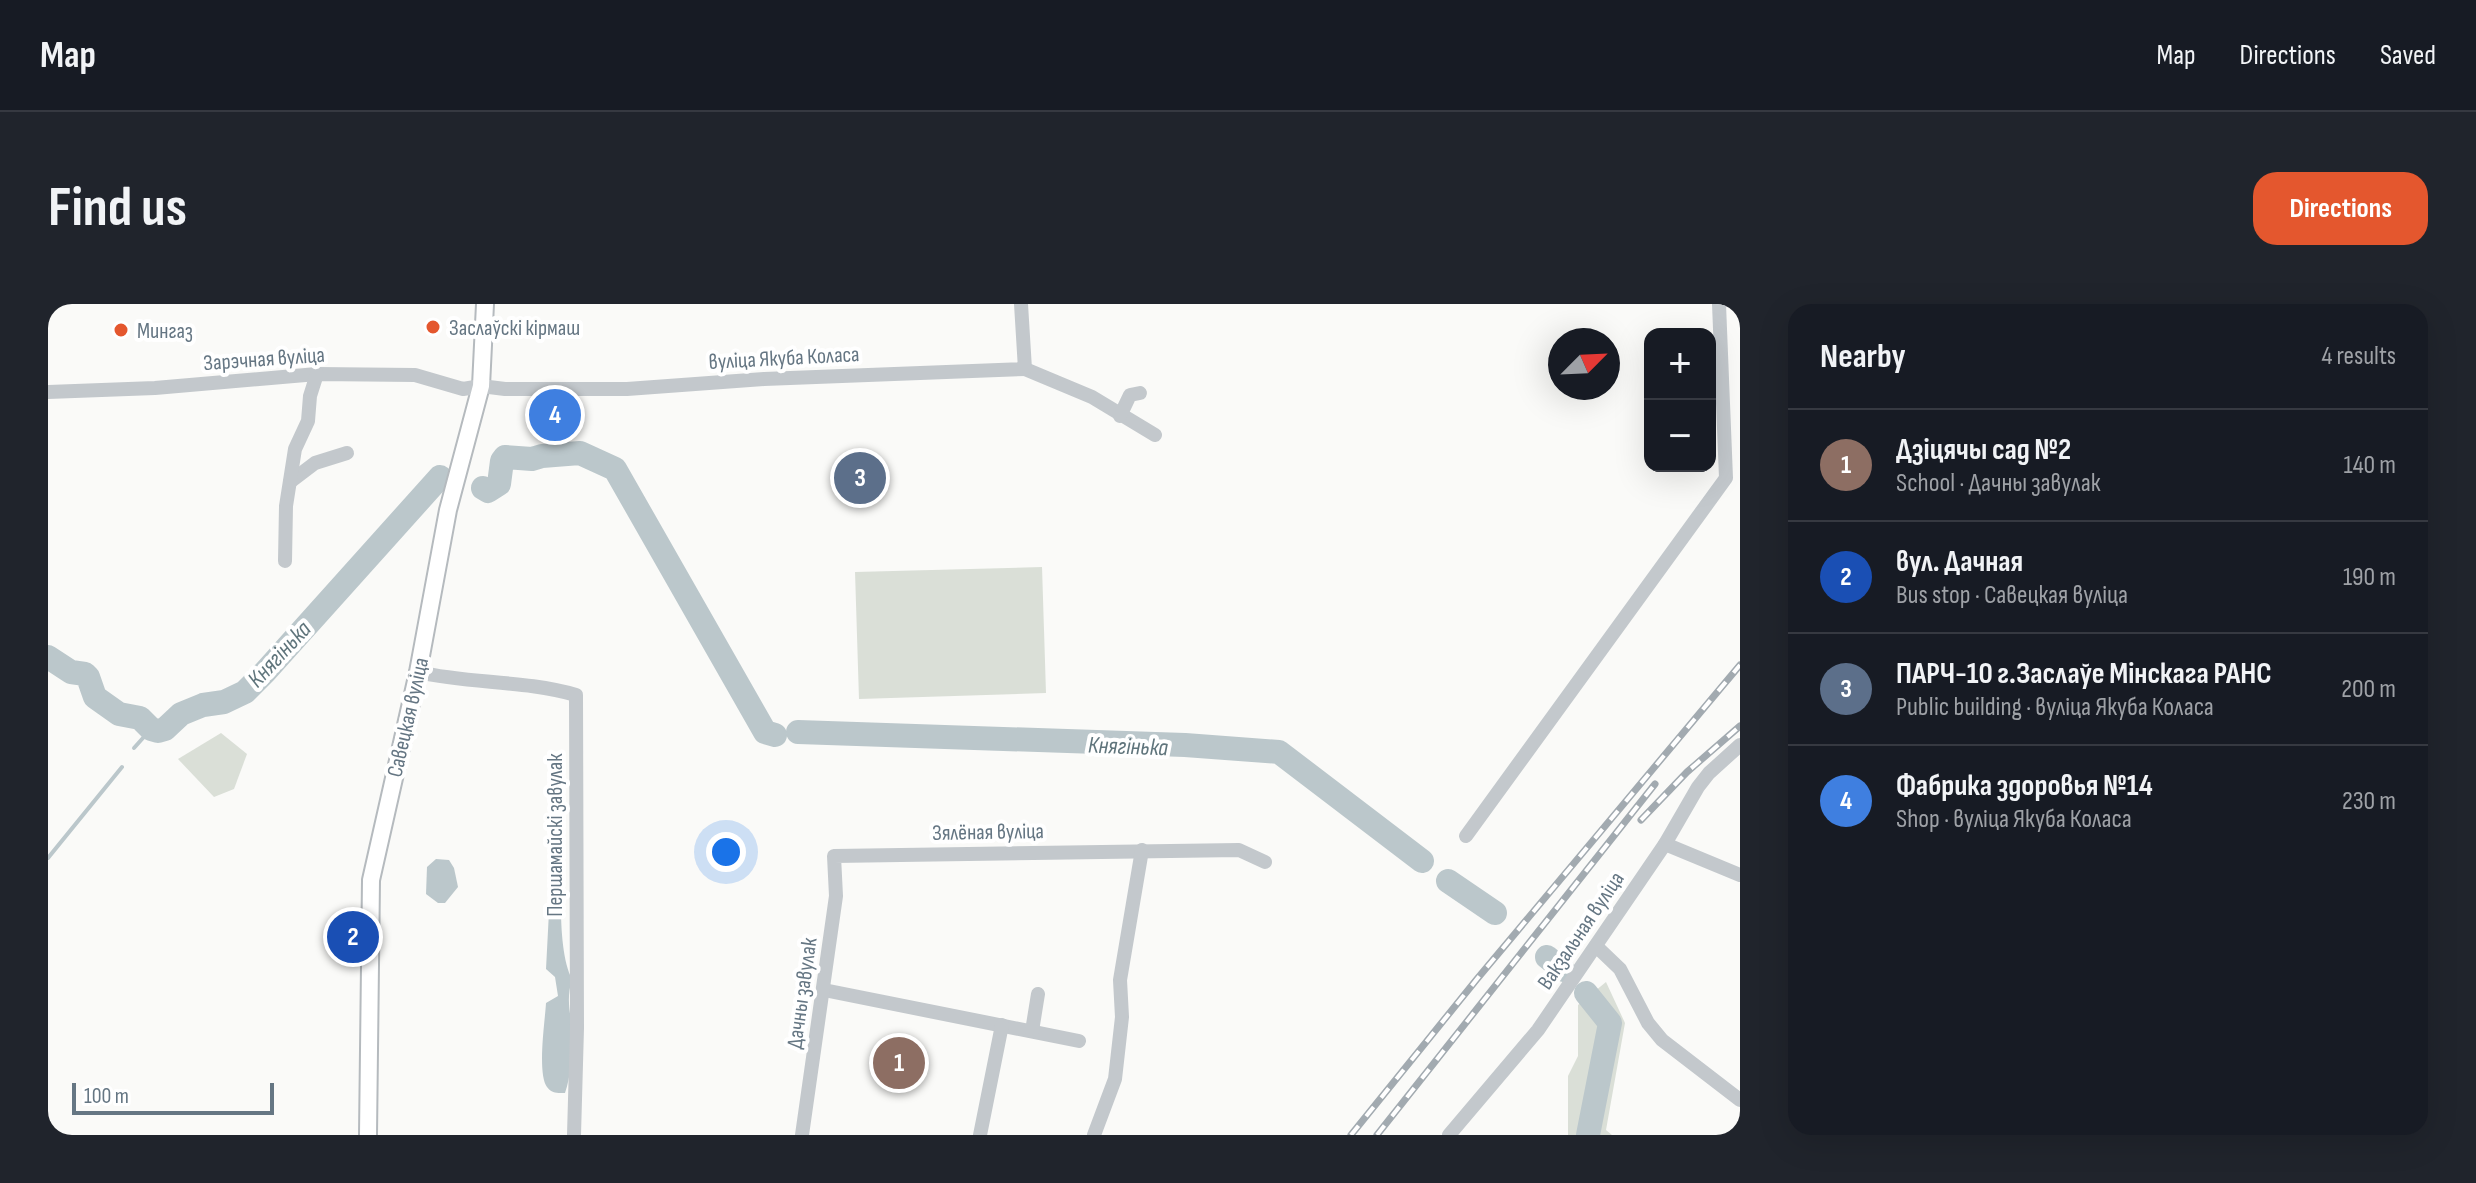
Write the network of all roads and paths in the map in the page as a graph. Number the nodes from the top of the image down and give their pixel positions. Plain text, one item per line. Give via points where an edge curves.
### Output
1 (485, 304) edge
2 (1021, 304) edge
3 (1719, 304) edge
4 (1025, 369) junction
5 (317, 374) junction
6 (481, 386) junction
7 (48, 392) edge
8 (1140, 393) dead end
9 (1120, 416) junction
10 (1155, 435) dead end
11 (347, 453) dead end
12 (290, 482) junction
13 (285, 561) dead end
14 (418, 672) junction
15 (1740, 745) edge
16 (1466, 836) dead end
17 (1665, 844) junction
18 (1142, 850) junction
19 (834, 856) joint
20 (1265, 862) dead end
21 (1740, 875) edge
22 (1597, 947) junction
23 (824, 990) junction
24 (1038, 994) dead end
25 (1002, 1025) junction
26 (1032, 1031) junction
27 (1079, 1041) dead end
28 (1740, 1100) edge
29 (368, 1135) edge
30 (574, 1135) edge
31 (802, 1135) edge
32 (980, 1135) edge
33 (1094, 1135) edge
34 (1449, 1135) edge

1 - 6 main road, Савецкая вуліца
2 - 4 street
3 - 16 street via 1726,478
4 - 6 street, вуліца Якуба Коласа via 627,389
4 - 9 street via 1092,397
5 - 6 street, Зарэчная вуліца via 415,375 463,389
5 - 7 street, Зарэчная вуліца
5 - 12 street
6 - 14 main road, Савецкая вуліца via 448,510
8 - 9 street via 1130,395
9 - 10 street
11 - 12 street via 315,463
12 - 13 street
14 - 29 main road, Савецкая вуліца via 371,880
14 - 30 street, Першамайскі завулак via 544,686 576,695
15 - 17 street, Вакзальная вуліца via 1704,780
17 - 21 street
17 - 22 street, Вакзальная вуліца
18 - 19 street, Зялёная вуліца
18 - 20 street, Зялёная вуліца via 1239,850
18 - 33 street via 1120,980 1115,1079
19 - 23 street, Дачны завулак via 836,896
22 - 28 street via 1620,969 1662,1040
22 - 34 street, Вакзальная вуліца via 1538,1030
23 - 25 street
23 - 31 street, Дачны завулак
24 - 26 street
25 - 26 street
25 - 32 street
26 - 27 street

